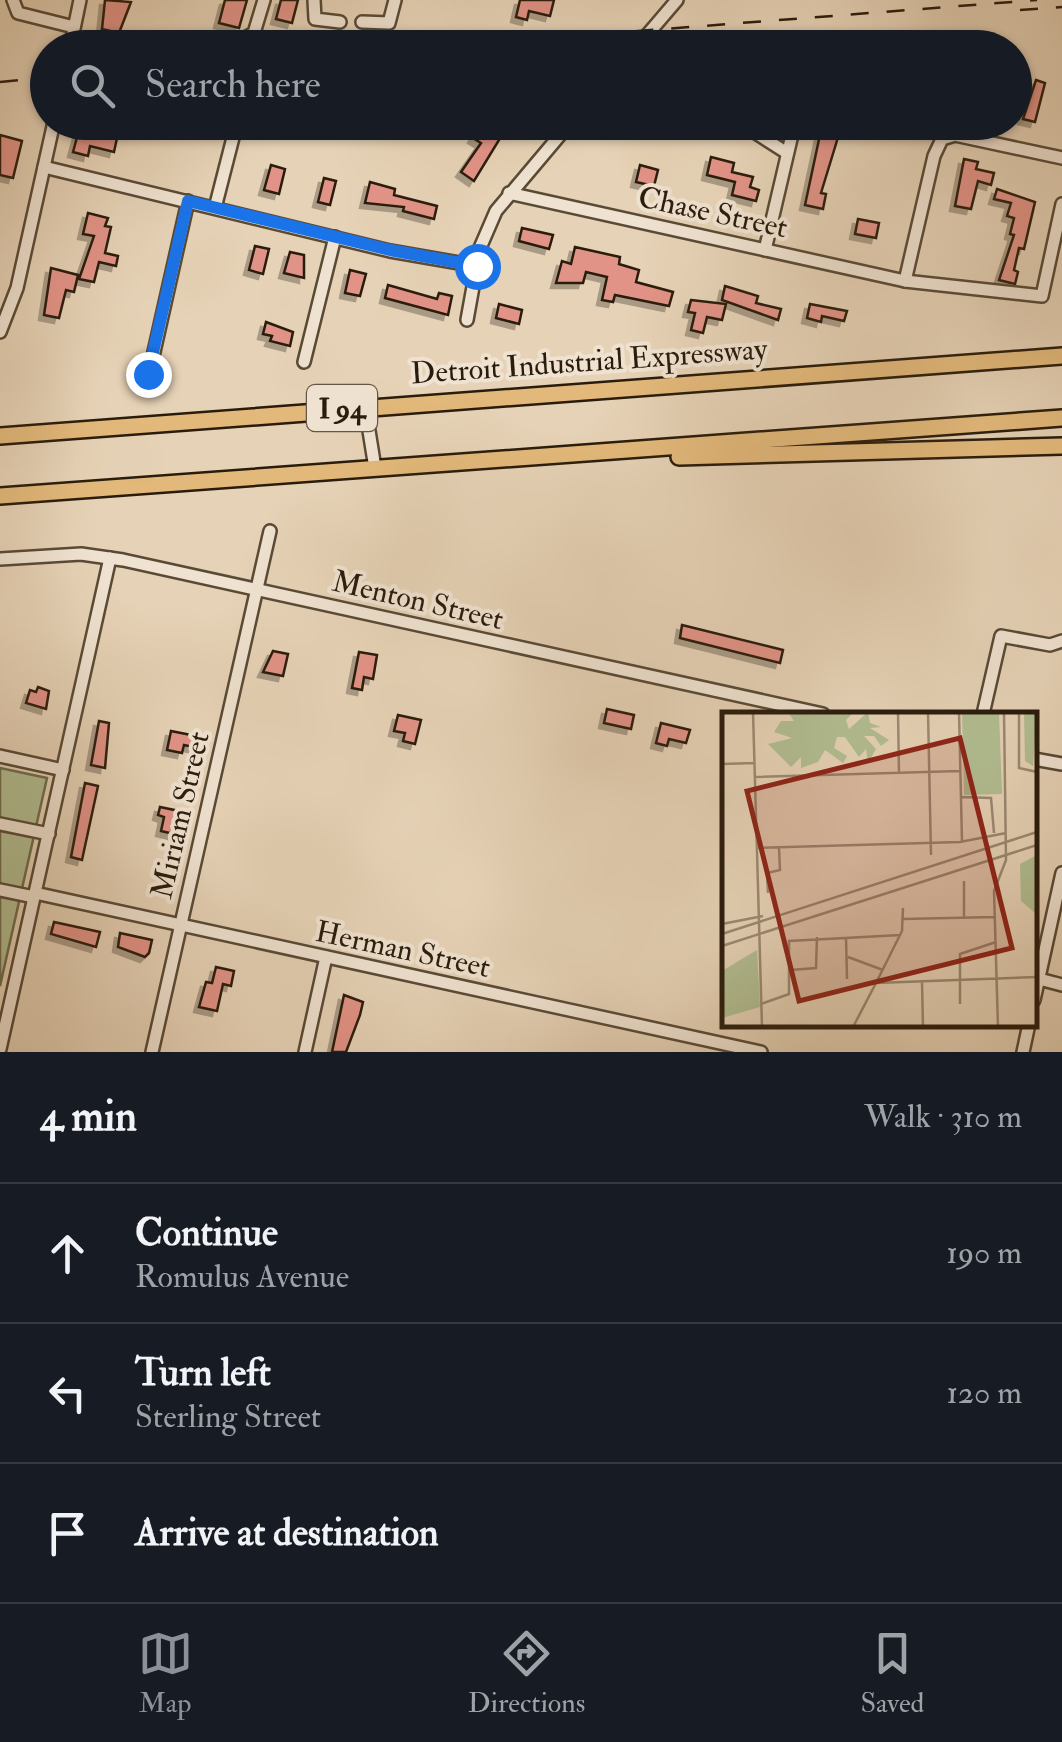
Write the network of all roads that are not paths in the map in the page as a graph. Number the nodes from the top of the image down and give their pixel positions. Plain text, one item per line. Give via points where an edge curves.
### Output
1 (14, 0) edge
2 (80, 0) edge
3 (264, 0) edge
4 (314, 0) edge
5 (394, 0) edge
6 (677, 0) edge
7 (340, 22) dead end
8 (362, 22) dead end
9 (74, 27) junction
10 (74, 30) edge
11 (255, 30) edge
12 (651, 30) edge
13 (50, 140) edge
14 (233, 140) edge
15 (556, 140) edge
16 (766, 140) edge
17 (790, 140) edge
18 (942, 140) edge
19 (982, 140) edge
20 (787, 154) junction
21 (1062, 158) edge
22 (44, 166) junction
23 (509, 194) junction
24 (188, 201) junction
25 (1062, 204) edge
26 (216, 208) junction
27 (335, 237) junction
28 (765, 250) junction
29 (477, 266) junction
30 (906, 281) junction
31 (467, 320) dead end
32 (0, 332) edge
33 (1062, 354) edge
34 (304, 362) dead end
35 (148, 374) dead end
36 (366, 406) junction
37 (1062, 418) edge
38 (0, 436) edge
39 (1062, 446) edge
40 (420, 466) junction
41 (375, 468) junction
42 (0, 496) edge
43 (270, 531) dead end
44 (110, 558) junction
45 (0, 560) edge
46 (256, 590) junction
47 (1062, 641) edge
48 (814, 712) edge
49 (983, 712) edge
50 (0, 756) edge
51 (1037, 759) edge
52 (1062, 764) edge
53 (63, 770) junction
54 (0, 824) edge
55 (48, 834) junction
56 (1062, 873) edge
57 (0, 890) edge
58 (35, 895) junction
59 (180, 925) junction
60 (326, 958) junction
61 (1039, 980) junction
62 (1062, 985) edge
63 (1037, 988) edge
64 (1028, 1027) edge
65 (0, 1049) edge
66 (152, 1052) edge
67 (305, 1052) edge
68 (761, 1052) edge
69 (1023, 1052) edge

1 - 9 street via 18,13
2 - 9 street
3 - 11 street
4 - 7 street via 315,19
5 - 8 street via 389,23
6 - 12 street
9 - 10 street
13 - 22 street
14 - 26 street
15 - 23 street
16 - 20 street
17 - 20 street
18 - 30 street
19 - 21 street
20 - 28 street
22 - 24 street
22 - 32 street via 17,288
23 - 28 street, Chase Street
23 - 29 street via 486,232
24 - 26 street
24 - 35 street
25 - 30 street, Chase Street via 1042,296
26 - 27 street
27 - 29 street
27 - 34 street
28 - 30 street, Chase Street
29 - 31 street
33 - 36 highway, Detroit Industrial Expressway / I 94
36 - 38 highway, Detroit Industrial Expressway / I 94
36 - 41 street
37 - 40 highway, I 94
39 - 40 highway
40 - 41 highway, I 94
41 - 42 highway, I 94
43 - 46 street, Miriam Street
44 - 45 street, Menton Street via 46,554
44 - 46 street, Menton Street
44 - 53 street
46 - 48 street, Menton Street
46 - 59 street, Miriam Street
47 - 49 street via 1000,636
50 - 53 street
51 - 52 street
53 - 55 street
54 - 55 street
55 - 58 street
56 - 61 street
57 - 58 street, Herman Street
58 - 59 street, Herman Street
58 - 65 street
59 - 60 street, Herman Street
59 - 66 street, Miriam Street
60 - 67 street
60 - 68 street, Herman Street
61 - 62 street
61 - 63 street
64 - 69 street

